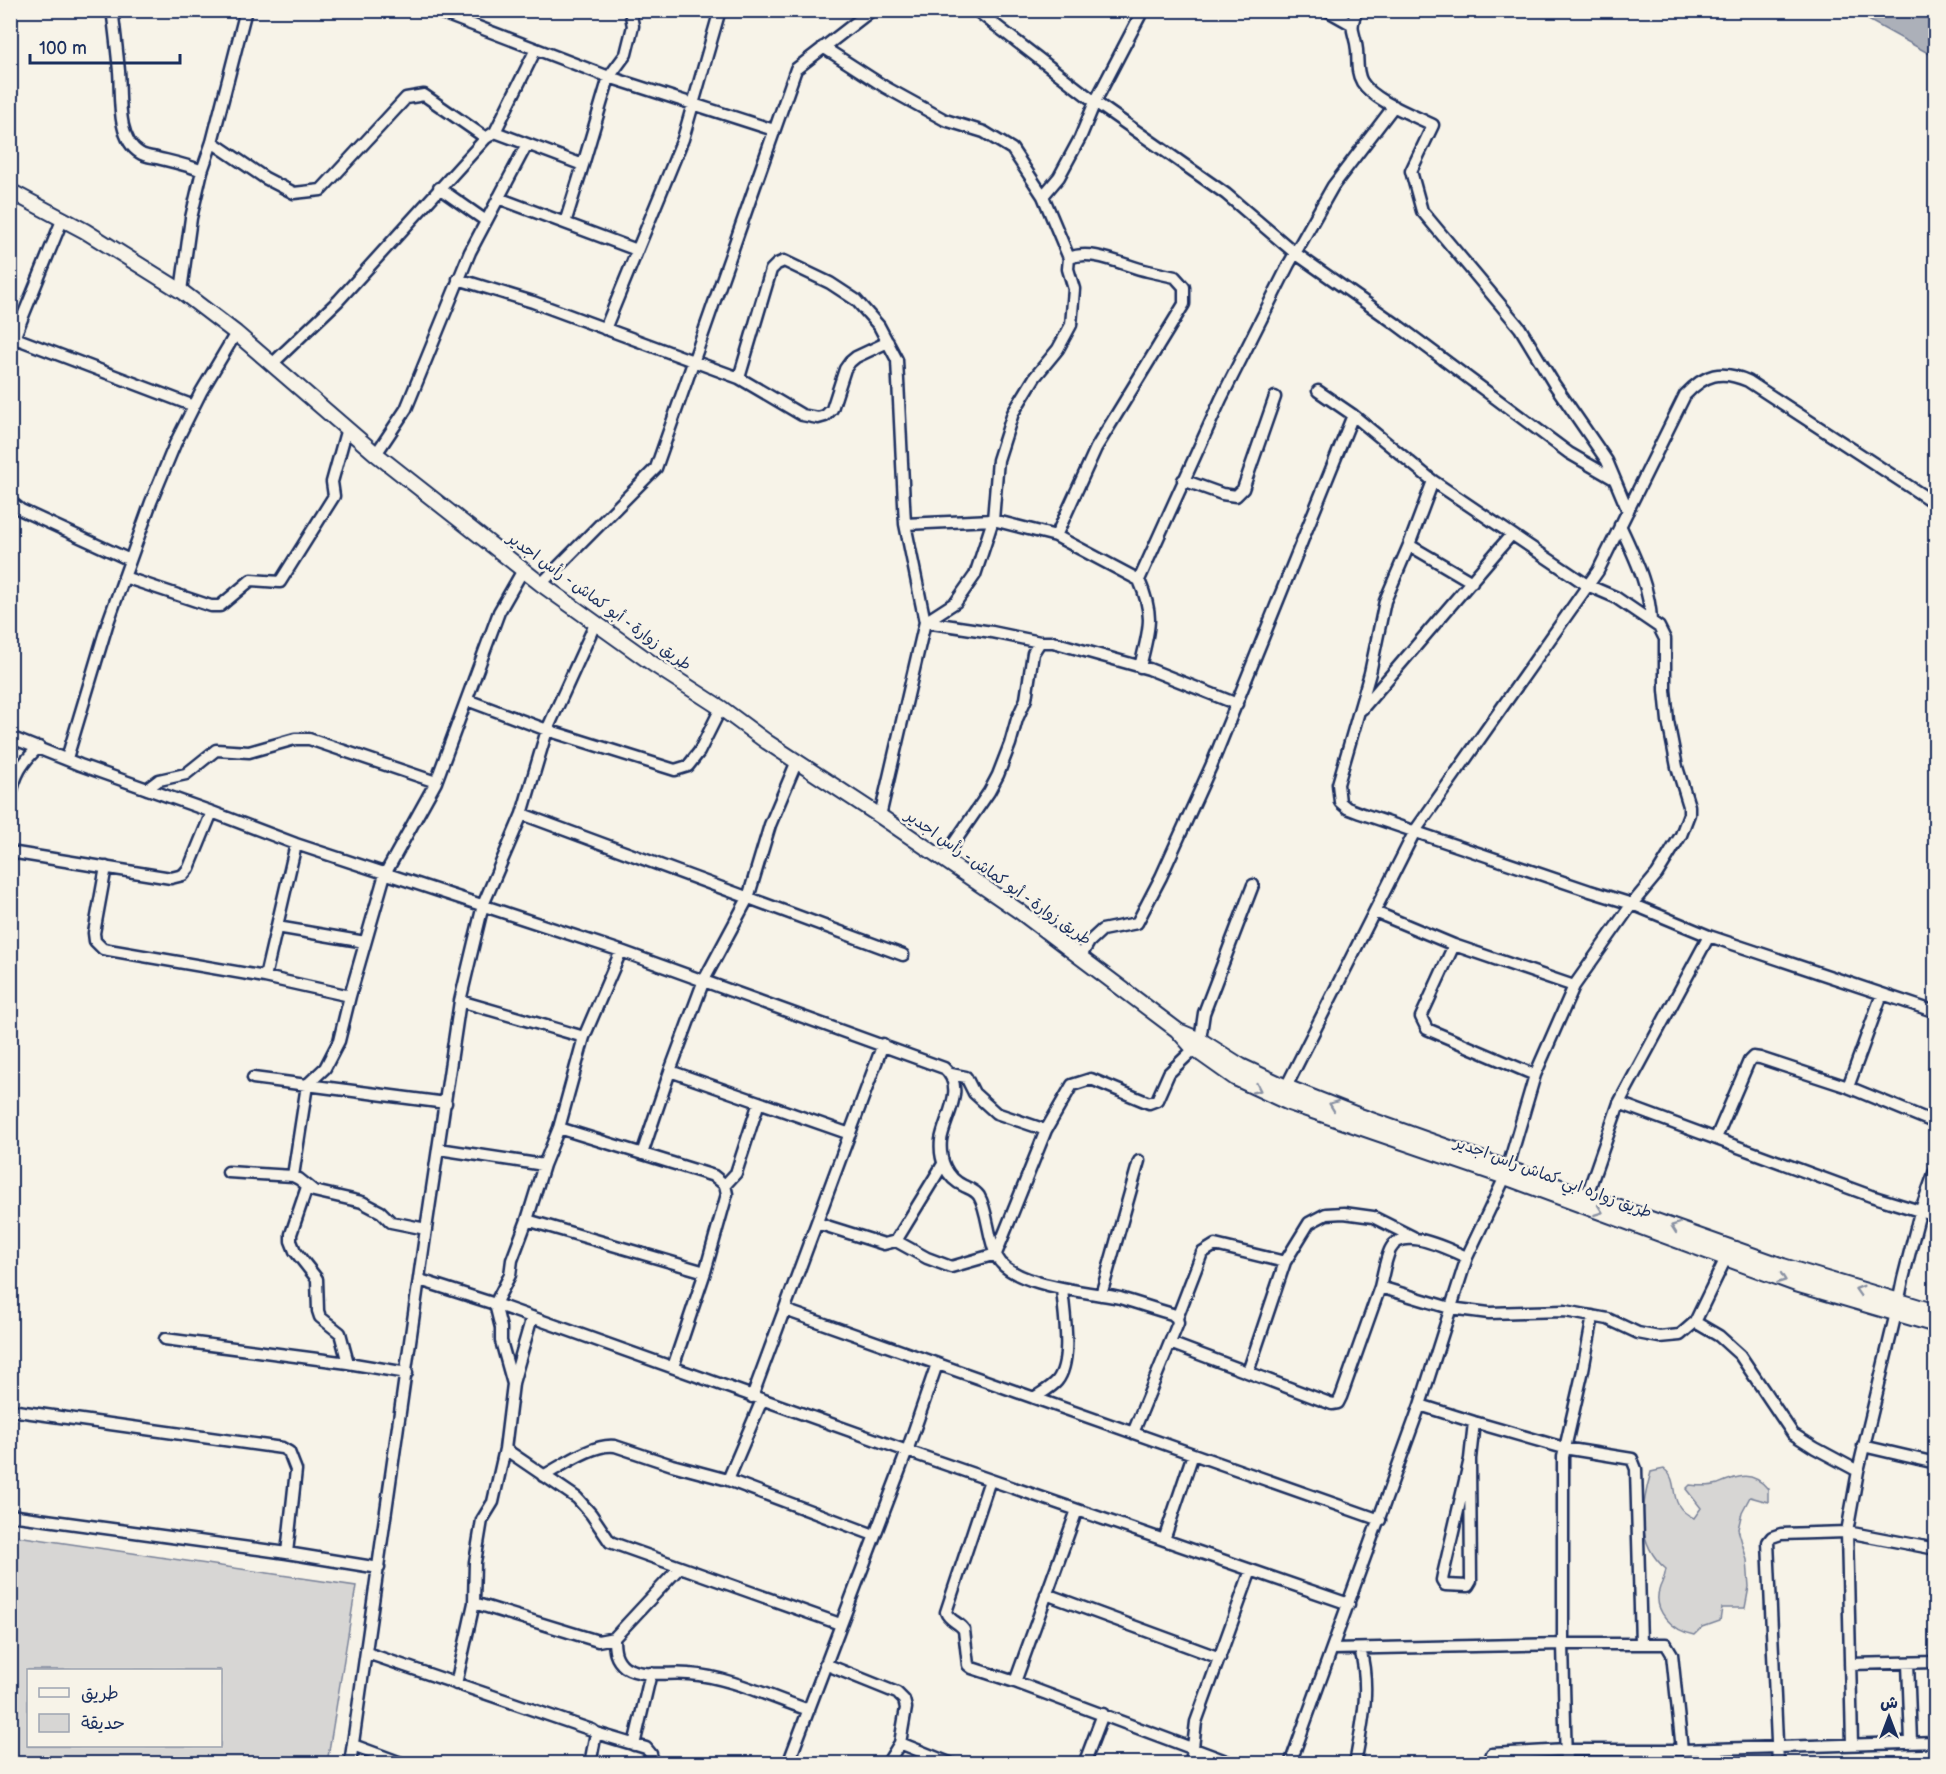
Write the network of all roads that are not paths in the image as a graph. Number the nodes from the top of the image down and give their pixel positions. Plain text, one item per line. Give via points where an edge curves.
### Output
1 (112, 10) edge
2 (246, 10) edge
3 (434, 10) edge
4 (630, 10) edge
5 (720, 10) edge
6 (872, 10) edge
7 (976, 10) edge
8 (1143, 10) edge
9 (1326, 10) edge
10 (1357, 10) edge
11 (1351, 24) junction
12 (823, 47) junction
13 (536, 49) junction
14 (609, 77) junction
15 (1095, 102) junction
16 (694, 104) junction
17 (1394, 106) junction
18 (774, 130) junction
19 (491, 135) junction
20 (212, 142) junction
21 (527, 144) junction
22 (583, 165) junction
23 (202, 171) junction
24 (439, 188) junction
25 (10, 191) edge
26 (1043, 196) junction
27 (498, 198) junction
28 (63, 218) junction
29 (486, 220) junction
30 (564, 222) junction
31 (638, 250) junction
32 (1294, 253) junction
33 (1069, 258) junction
34 (458, 279) junction
35 (181, 291) junction
36 (605, 329) junction
37 (236, 333) junction
38 (888, 342) junction
39 (13, 343) edge
40 (693, 363) junction
41 (271, 365) junction
42 (739, 378) junction
43 (1318, 391) dead end
44 (1275, 397) dead end
45 (194, 406) junction
46 (1353, 415) junction
47 (347, 428) junction
48 (376, 454) junction
49 (1614, 479) junction
50 (1183, 480) junction
51 (1433, 481) junction
52 (10, 501) edge
53 (1935, 504) edge
54 (1628, 511) junction
55 (993, 520) junction
56 (905, 524) junction
57 (1620, 525) junction
58 (1511, 535) junction
59 (1056, 536) junction
60 (1409, 545) junction
61 (130, 560) junction
62 (523, 570) junction
63 (124, 577) junction
64 (1139, 580) junction
65 (1472, 582) junction
66 (541, 584) junction
67 (1587, 585) junction
68 (1651, 621) junction
69 (596, 622) junction
70 (925, 622) junction
71 (1040, 642) junction
72 (1140, 667) junction
73 (466, 700) junction
74 (1237, 704) junction
75 (721, 708) junction
76 (1358, 714) junction
77 (547, 730) junction
78 (10, 737) edge
79 (39, 747) junction
80 (67, 759) junction
81 (797, 761) junction
82 (436, 782) junction
83 (147, 789) junction
84 (10, 798) edge
85 (212, 812) junction
86 (522, 814) junction
87 (880, 816) junction
88 (1415, 831) junction
89 (296, 844) junction
90 (10, 852) edge
91 (943, 859) junction
92 (106, 867) junction
93 (385, 874) junction
94 (1253, 885) dead end
95 (748, 898) junction
96 (1632, 904) junction
97 (483, 905) junction
98 (1375, 912) junction
99 (277, 927) junction
100 (1710, 936) junction
101 (365, 942) junction
102 (1454, 945) junction
103 (621, 951) junction
104 (903, 955) dead end
105 (1081, 956) junction
106 (266, 977) junction
107 (704, 980) junction
108 (1574, 986) junction
109 (1882, 994) junction
110 (350, 996) junction
111 (460, 1001) junction
112 (1935, 1012) edge
113 (1177, 1030) joint
114 (584, 1037) junction
115 (883, 1044) junction
116 (1197, 1044) junction
117 (670, 1071) junction
118 (1238, 1072) junction
119 (951, 1074) junction
120 (1535, 1075) junction
121 (253, 1078) dead end
122 (307, 1085) junction
123 (1848, 1087) junction
124 (1286, 1088) junction
125 (759, 1102) junction
126 (446, 1103) junction
127 (1619, 1103) junction
128 (1935, 1123) edge
129 (559, 1128) junction
130 (1046, 1130) junction
131 (850, 1134) junction
132 (1716, 1138) junction
133 (439, 1149) junction
134 (642, 1154) junction
135 (1139, 1161) dead end
136 (943, 1164) junction
137 (544, 1165) junction
138 (1935, 1167) edge
139 (228, 1172) dead end
140 (1507, 1172) junction
141 (293, 1176) junction
142 (725, 1185) junction
143 (307, 1187) junction
144 (1587, 1195) junction
145 (1920, 1212) junction
146 (1935, 1216) edge
147 (527, 1220) junction
148 (817, 1223) junction
149 (426, 1230) junction
150 (1413, 1238) junction
151 (896, 1241) junction
152 (996, 1254) junction
153 (1467, 1257) junction
154 (1726, 1258) junction
155 (1285, 1262) junction
156 (705, 1272) junction
157 (420, 1280) junction
158 (1380, 1287) junction
159 (1062, 1289) junction
160 (1101, 1295) junction
161 (495, 1304) junction
162 (1897, 1307) junction
163 (1450, 1308) junction
164 (785, 1310) junction
165 (1935, 1312) edge
166 (1593, 1316) junction
167 (532, 1317) junction
168 (1177, 1318) junction
169 (1695, 1322) junction
170 (1935, 1325) edge
171 (165, 1339) dead end
172 (1170, 1343) junction
173 (348, 1363) junction
174 (937, 1364) junction
175 (673, 1367) junction
176 (1248, 1372) junction
177 (407, 1373) junction
178 (513, 1384) junction
179 (757, 1398) junction
180 (1034, 1398) junction
181 (1420, 1405) junction
182 (10, 1410) edge
183 (1474, 1422) junction
184 (1133, 1433) junction
185 (1863, 1446) junction
186 (1564, 1448) junction
187 (505, 1449) junction
188 (907, 1451) junction
189 (1192, 1454) junction
190 (1470, 1459) junction
191 (1935, 1463) edge
192 (1858, 1471) junction
193 (543, 1476) junction
194 (728, 1480) junction
195 (990, 1480) junction
196 (1077, 1510) junction
197 (10, 1515) edge
198 (1380, 1520) junction
199 (1847, 1532) junction
200 (874, 1535) junction
201 (1164, 1540) junction
202 (1935, 1549) edge
203 (287, 1552) junction
204 (680, 1567) junction
205 (379, 1568) junction
206 (1251, 1570) junction
207 (1046, 1594) junction
208 (474, 1603) junction
209 (1349, 1604) junction
210 (840, 1624) junction
211 (614, 1638) junction
212 (1641, 1643) junction
213 (1563, 1644) junction
214 (1332, 1649) junction
215 (1360, 1649) junction
216 (367, 1653) junction
217 (1220, 1658) junction
218 (1935, 1662) edge
219 (1908, 1663) junction
220 (825, 1664) junction
221 (1850, 1664) junction
222 (651, 1673) junction
223 (1015, 1682) junction
224 (456, 1684) junction
225 (809, 1710) junction
226 (1103, 1714) junction
227 (596, 1734) junction
228 (1911, 1742) junction
229 (1935, 1742) edge
230 (900, 1743) junction
231 (1852, 1744) junction
232 (354, 1745) junction
233 (634, 1745) junction
234 (1193, 1747) junction
235 (1777, 1747) junction
236 (1566, 1750) junction
237 (1682, 1750) junction
238 (350, 1764) edge
239 (404, 1764) edge
240 (590, 1764) edge
241 (653, 1764) edge
242 (788, 1764) edge
243 (887, 1764) edge
244 (952, 1764) edge
245 (1084, 1764) edge
246 (1191, 1764) edge
247 (1234, 1764) edge
248 (1290, 1764) edge
249 (1355, 1764) edge
250 (1489, 1764) edge
251 (1566, 1764) edge
252 (1778, 1764) edge

1 - 23 street via 123,124 132,146 141,154
2 - 20 street
3 - 13 street
4 - 14 street via 633,26 626,54
5 - 16 street
6 - 12 street
7 - 15 street
8 - 15 street
9 - 11 street
10 - 11 street
11 - 17 street via 1362,82
12 - 18 street via 796,69
12 - 26 street via 945,120 984,132 1012,149
13 - 14 street
13 - 19 street
14 - 16 street
14 - 22 street
15 - 26 street via 1059,177
15 - 32 street via 1226,194
16 - 18 street
16 - 31 street
17 - 32 street via 1333,186
17 - 49 street via 1433,125 1411,171 1422,211 1520,328 1607,461
18 - 40 street
19 - 20 street via 424,94 415,94 406,98 321,190 294,193
19 - 21 street
19 - 24 street
20 - 23 street
21 - 22 street
21 - 27 street
22 - 30 street
23 - 35 street
24 - 29 street
24 - 41 street via 338,301
25 - 28 main road, طريق زوارة - أبو كماش - رأس اجدير
26 - 33 street
27 - 29 street
27 - 30 street
28 - 35 main road, طريق زوارة - أبو كماش - رأس اجدير
28 - 39 street
29 - 34 street
30 - 31 street
31 - 36 street
32 - 49 street via 1569,453
32 - 50 street
33 - 55 street via 1074,289 1071,325 1013,413 998,460
33 - 59 street via 1096,256 1176,277 1184,287 1184,304 1096,448
34 - 36 street
34 - 48 street via 406,410
35 - 37 main road, طريق زوارة - أبو كماش - رأس اجدير
36 - 40 street
37 - 41 main road, طريق زوارة - أبو كماش - رأس اجدير
37 - 45 street
38 - 42 street via 850,362 832,410 818,418 802,415
38 - 42 street via 856,300 830,282 784,261 771,270
38 - 56 street via 897,360
39 - 45 street
40 - 42 street
40 - 66 street via 656,468
41 - 47 main road, طريق زوارة - أبو كماش - رأس اجدير
43 - 46 street
44 - 50 street via 1243,489 1236,496
45 - 61 street via 155,492
46 - 51 street
46 - 74 street
47 - 48 main road, طريق زوارة - أبو كماش - رأس اجدير
47 - 63 street via 332,482 334,496 280,582 251,580 220,606 211,606
48 - 62 main road, طريق زوارة - أبو كماش - رأس اجدير
49 - 54 street
50 - 64 street
51 - 58 street
51 - 60 street
52 - 61 street via 21,510
53 - 54 street via 1748,381 1723,374 1709,376 1685,394
54 - 57 street
55 - 56 street
55 - 59 street
55 - 70 street via 975,575 956,602
56 - 70 street
57 - 67 street
57 - 68 street via 1640,570 1651,606
58 - 65 street
58 - 67 street
59 - 64 street
60 - 65 street
60 - 76 street via 1385,601
61 - 63 street
62 - 66 main road, طريق زوارة - أبو كماش - رأس اجدير
62 - 73 street via 499,612
63 - 80 street
64 - 72 street via 1151,623
65 - 76 street
66 - 69 main road, طريق زوارة - أبو كماش - رأس اجدير
67 - 68 street via 1615,597
67 - 88 street
68 - 96 street via 1665,639 1668,721 1689,813 1681,835 1657,874
69 - 75 main road, طريق زوارة - أبو كماش - رأس اجدير
69 - 77 street
70 - 71 street
70 - 87 street
71 - 72 street via 1053,642
71 - 91 street via 1033,653 1026,699 998,775
72 - 74 street
73 - 77 street
73 - 82 street
74 - 105 street via 1161,877 1137,922 1102,930
75 - 77 street via 699,752 684,769 675,770
75 - 81 main road, طريق زوارة - أبو كماش - رأس اجدير
76 - 88 street via 1338,784 1340,802 1347,808
77 - 86 street
78 - 79 street
79 - 80 street
79 - 84 street via 24,761
80 - 83 street
81 - 87 main road, طريق زوارة - أبو كماش - رأس اجدير
81 - 95 street via 770,825
82 - 83 street via 309,739 295,739 249,752 216,750 186,774 159,780
82 - 93 street
83 - 85 street
85 - 89 street
85 - 92 street via 183,875 171,878
86 - 95 street
86 - 97 street
87 - 91 main road, طريق زوارة - أبو كماش - رأس اجدير
88 - 96 street
88 - 98 street
89 - 93 street
89 - 99 street
90 - 92 street
91 - 105 main road, طريق زوارة - أبو كماش - رأس اجدير
92 - 106 street via 94,933 95,941 104,949
93 - 97 street
93 - 101 street
94 - 116 street via 1204,1013
95 - 104 street
95 - 107 street
96 - 100 street
96 - 108 street
97 - 103 street
97 - 111 street
98 - 102 street
98 - 124 street
99 - 101 street
99 - 106 street
100 - 109 street
100 - 127 street
101 - 110 street
102 - 108 street
102 - 120 street via 1421,1017 1423,1023 1427,1029
103 - 107 street
103 - 114 street
105 - 113 main road, طريق زوارة - أبو كماش - رأس اجدير
106 - 110 street
107 - 115 street
107 - 117 street
108 - 120 street
109 - 112 street
109 - 123 street
110 - 122 street via 339,1041 325,1068
111 - 114 street
111 - 126 street
113 - 116 main road, طريق زواره ابي كماش راس اجدير
114 - 129 street
115 - 119 street
115 - 131 street
116 - 118 main road, طريق زواره ابي كماش راس اجدير
116 - 130 street via 1169,1073 1157,1100 1142,1101 1091,1079 1072,1085
117 - 125 street
117 - 134 street
118 - 124 main road
118 -> 140 main road, طريق زواره ابي كماش راس اجدير via 1289,1102
119 - 130 street via 966,1077 974,1093 996,1113
119 - 136 street via 955,1085 941,1141
120 - 140 street
121 - 122 street
122 - 126 street
122 - 141 street
123 - 128 street
123 - 132 street via 1754,1057
140 -> 124 main road
125 - 131 street
125 - 142 street via 736,1173
126 - 133 street
127 - 132 street
127 - 144 street
129 - 134 street
129 - 137 street
130 - 152 street
131 - 148 street
132 - 145 street
133 - 137 street
133 - 149 street
134 - 142 street via 714,1176
135 - 160 street
136 - 151 street
136 - 152 street via 949,1176 978,1194
137 - 147 street
138 - 145 street
139 - 141 street
140 - 144 main road
140 - 153 street
140 -> 154 main road, طريق زواره ابي كماش راس اجدير
141 - 143 street
142 - 156 street via 727,1194
143 - 149 street via 370,1205 391,1222
143 - 173 street via 291,1241 317,1279 320,1317 340,1333
162 -> 144 main road
145 - 146 street
145 - 162 street
147 - 156 street
147 - 161 street via 510,1275
148 - 151 street via 884,1244
148 - 164 street
149 - 157 street
150 - 153 street
150 - 155 street via 1373,1217 1326,1214 1309,1223
150 - 158 street via 1395,1243
151 - 152 street via 951,1267
152 - 159 street via 1013,1272
153 - 163 street
154 -> 162 main road, طريق زواره ابي كماش راس اجدير via 1796,1284
154 - 169 street
155 - 168 street via 1215,1245 1202,1253
155 - 176 street
156 - 175 street
157 - 161 street
157 - 177 street
158 - 163 street
158 - 176 street via 1338,1402 1327,1404
159 - 160 street
159 - 180 street via 1064,1362 1057,1381
160 - 168 street
161 - 167 street
161 - 178 street
162 - 165 main road
162 - 170 main road, طريق زواره ابي كماش راس اجدير
162 - 185 street
163 - 166 street via 1489,1313 1564,1311
163 - 181 street
164 - 174 street
164 - 179 street
166 - 169 street via 1659,1337 1680,1335
166 - 186 street
167 - 175 street
167 - 178 street
168 - 172 street
169 - 192 street via 1740,1355 1793,1434
171 - 173 street
172 - 176 street
172 - 184 street
173 - 177 street
174 - 180 street
174 - 188 street
175 - 179 street
177 - 205 street
178 - 187 street
179 - 188 street
179 - 194 street
180 - 184 street
181 - 183 street
181 - 198 street
182 - 203 street via 290,1452 296,1470
183 - 186 street
183 - 190 street
184 - 189 street
185 - 191 street
185 - 192 street
186 - 212 street via 1632,1459 1635,1463
186 - 213 street
187 - 193 street
187 - 208 street via 493,1502 482,1520
188 - 195 street
188 - 200 street
189 - 198 street
189 - 201 street
190 - 190 street via 1472,1581 1468,1586 1445,1585 1442,1580
192 - 199 street
193 - 194 street via 606,1445
193 - 204 street via 577,1498 609,1542
194 - 200 street
195 - 196 street
195 - 223 street via 946,1612 964,1630 968,1665
196 - 201 street
196 - 207 street
197 - 203 street
198 - 209 street
199 - 202 street
199 - 221 street
199 - 235 street via 1781,1534 1768,1542
200 - 210 street
201 - 206 street
203 - 205 street
204 - 210 street
204 - 211 street
205 - 216 street
206 - 209 street
206 - 217 street
207 - 217 street
207 - 223 street
208 - 211 street via 598,1641
208 - 224 street
209 - 214 street
210 - 220 street
211 - 222 street via 618,1660 627,1668
212 - 213 street
212 - 237 street via 1666,1644 1670,1649
213 - 215 street
213 - 236 street
214 - 215 street
214 - 248 street
215 - 249 street via 1366,1700
216 - 224 street
216 - 232 street
217 - 234 street via 1196,1722
218 - 219 street
219 - 221 street
219 - 228 street
220 - 225 street
220 - 230 street via 897,1693 904,1700
221 - 231 street
222 - 225 street via 709,1677
222 - 233 street
223 - 226 street
224 - 227 street
225 - 242 street
226 - 234 street
226 - 245 street
227 - 233 street
227 - 240 street
228 - 229 street
228 - 231 street
230 - 243 street
230 - 244 street
231 - 235 street
232 - 238 street
232 - 239 street
233 - 241 street via 646,1748
234 - 246 street
234 - 247 street
235 - 237 street
235 - 252 street
236 - 237 street
236 - 250 street via 1492,1754
236 - 251 street

